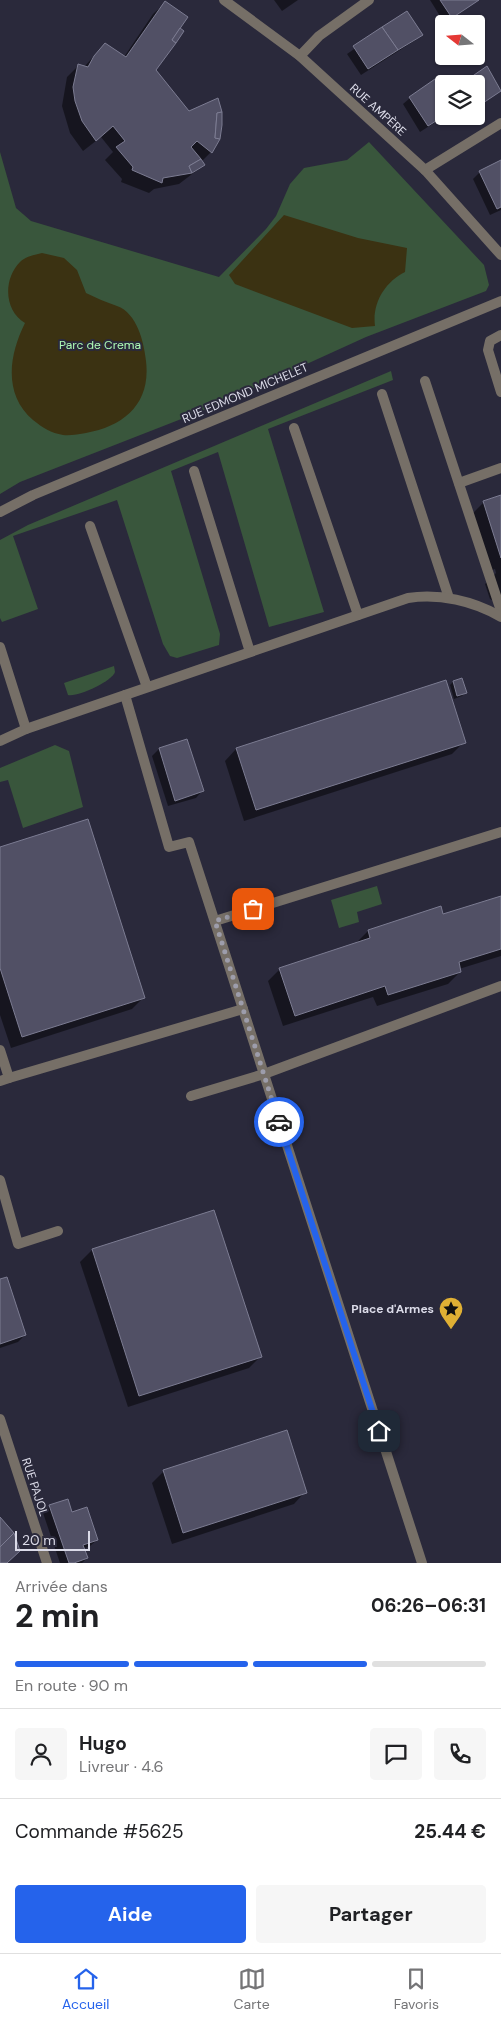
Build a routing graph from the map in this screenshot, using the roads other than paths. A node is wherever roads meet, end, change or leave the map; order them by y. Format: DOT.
graph roads {
  1 [pos="224,0"];
  2 [pos="369,0"];
  3 [pos="300,56"];
  4 [pos="501,123"];
  5 [pos="425,170"];
  6 [pos="501,255"];
  7 [pos="501,301"];
  8 [pos="501,335"];
  9 [pos="424,381"];
  10 [pos="501,392"];
  11 [pos="382,394"];
  12 [pos="294,428"];
  13 [pos="501,468"];
  14 [pos="194,471"];
  15 [pos="459,483"];
  16 [pos="0,512"];
  17 [pos="90,526"];
  18 [pos="449,598"];
  19 [pos="501,612"];
  20 [pos="358,615"];
  21 [pos="501,617"];
  22 [pos="0,647"];
  23 [pos="250,652"];
  24 [pos="147,688"];
  25 [pos="125,695"];
  26 [pos="26,729"];
  27 [pos="0,741"];
  28 [pos="501,832"];
  29 [pos="215,921"];
  30 [pos="501,986"];
  31 [pos="243,1009"];
  32 [pos="0,1050"];
  33 [pos="264,1074"];
  34 [pos="4,1080"];
  35 [pos="191,1096"];
  36 [pos="0,1180"];
  37 [pos="58,1231"];
  38 [pos="0,1419"];
  39 [pos="47,1563"];
  40 [pos="422,1563"];
  1 -- 3 [label="street, RUE AMPÈRE"];
  2 -- 3 [label="street"];
  3 -- 5 [label="street, RUE AMPÈRE"];
  4 -- 5 [label="street"];
  5 -- 6 [label="street, RUE AMPÈRE"];
  7 -- 16 [label="street, RUE EDMOND MICHELET"];
  8 -- 10 [label="street"];
  9 -- 15 [label="street"];
  11 -- 18 [label="street"];
  12 -- 20 [label="street"];
  13 -- 15 [label="street"];
  14 -- 23 [label="street"];
  15 -- 19 [label="street"];
  17 -- 24 [label="street"];
  18 -- 20 [label="street"];
  18 -- 21 [label="street"];
  20 -- 23 [label="street"];
  22 -- 26 [label="street"];
  23 -- 24 [label="street"];
  24 -- 25 [label="street"];
  25 -- 26 [label="street"];
  25 -- 29 [label="street"];
  26 -- 27 [label="street"];
  28 -- 29 [label="street"];
  29 -- 31 [label="street"];
  30 -- 33 [label="street"];
  31 -- 33 [label="street"];
  31 -- 34 [label="street"];
  32 -- 34 [label="street"];
  33 -- 35 [label="street"];
  33 -- 40 [label="street"];
  36 -- 37 [label="street"];
  38 -- 39 [label="street, RUE PAJOL"];
}
